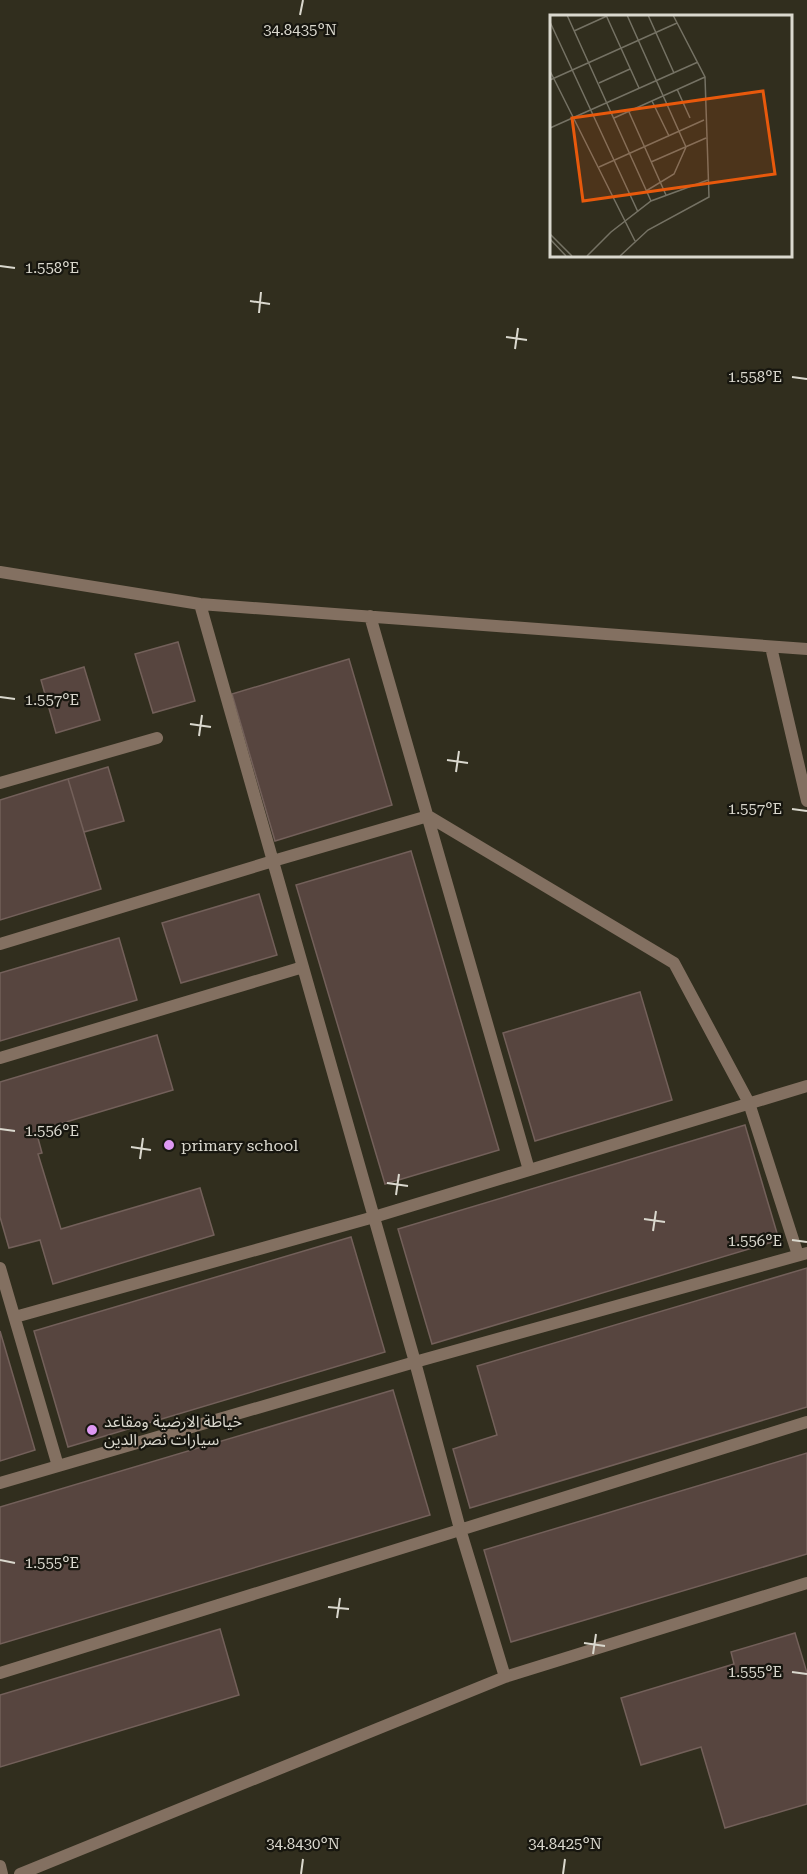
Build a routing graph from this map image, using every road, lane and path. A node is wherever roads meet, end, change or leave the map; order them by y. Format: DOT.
graph roads {
  1 [pos="0,572"];
  2 [pos="200,604"];
  3 [pos="370,616"];
  4 [pos="771,646"];
  5 [pos="807,649"];
  6 [pos="157,738"];
  7 [pos="0,783"];
  8 [pos="807,801"];
  9 [pos="428,816"];
  10 [pos="273,861"];
  11 [pos="0,944"];
  12 [pos="303,967"];
  13 [pos="0,1058"];
  14 [pos="807,1086"];
  15 [pos="749,1103"];
  16 [pos="529,1170"];
  17 [pos="374,1217"];
  18 [pos="803,1254"];
  19 [pos="0,1268"];
  20 [pos="15,1317"];
  21 [pos="415,1362"];
  22 [pos="807,1422"];
  23 [pos="58,1466"];
  24 [pos="0,1483"];
  25 [pos="460,1529"];
  26 [pos="807,1583"];
  27 [pos="0,1672"];
  28 [pos="506,1677"];
  29 [pos="0,1866"];
  30 [pos="2,1874"];
  31 [pos="20,1874"];
  1 -- 2 [label="street"];
  2 -- 3 [label="street"];
  2 -- 10 [label="street"];
  3 -- 4 [label="street"];
  3 -- 9 [label="street"];
  4 -- 5 [label="street"];
  4 -- 8 [label="street"];
  6 -- 7 [label="street"];
  9 -- 10 [label="street"];
  9 -- 15 [label="street"];
  9 -- 16 [label="street"];
  10 -- 11 [label="street"];
  10 -- 12 [label="street"];
  12 -- 13 [label="street"];
  12 -- 17 [label="street"];
  14 -- 15 [label="street"];
  15 -- 16 [label="street"];
  15 -- 18 [label="street"];
  16 -- 17 [label="street"];
  17 -- 20 [label="street"];
  17 -- 21 [label="street"];
  18 -- 21 [label="street"];
  19 -- 20 [label="street"];
  20 -- 23 [label="street"];
  21 -- 23 [label="street"];
  21 -- 25 [label="street"];
  22 -- 25 [label="street"];
  23 -- 24 [label="street"];
  25 -- 27 [label="street"];
  25 -- 28 [label="street"];
  26 -- 28 [label="street"];
  28 -- 31 [label="street"];
  29 -- 30 [label="street"];
}
